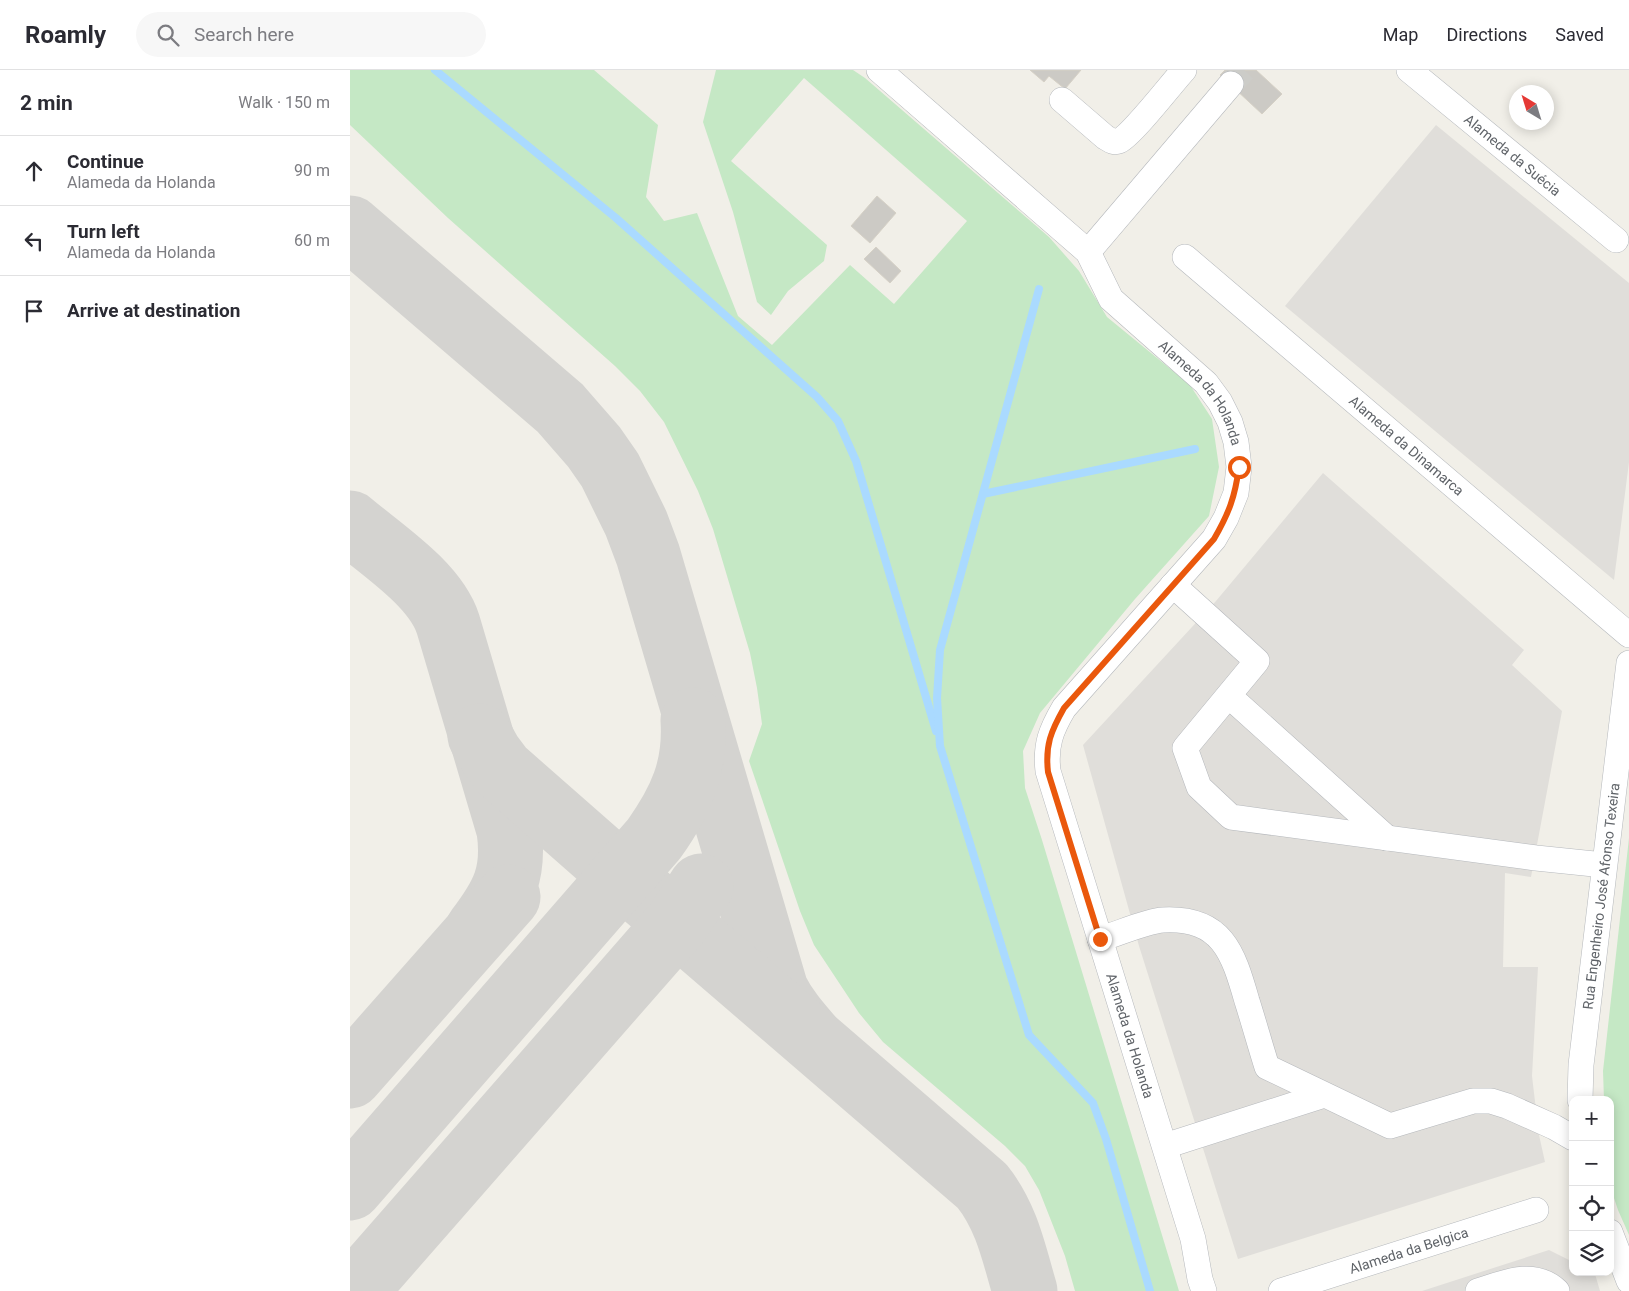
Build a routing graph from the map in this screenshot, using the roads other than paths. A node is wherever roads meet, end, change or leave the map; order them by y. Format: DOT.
graph roads {
  1 [pos="879,70"];
  2 [pos="1184,70"];
  3 [pos="1409,70"];
  4 [pos="1230,84"];
  5 [pos="1062,100"];
  6 [pos="1616,240"];
  7 [pos="1088,252"];
  8 [pos="1185,256"];
  9 [pos="1173,585"];
  10 [pos="1629,635"];
  11 [pos="1629,663"];
  12 [pos="1229,696"];
  13 [pos="1387,838"];
  14 [pos="1604,865"];
  15 [pos="1100,939"];
  16 [pos="1266,1068"];
  17 [pos="1324,1095"];
  18 [pos="1580,1096"];
  19 [pos="1280,1109"];
  20 [pos="1569,1136"];
  21 [pos="1164,1146"];
  22 [pos="1536,1210"];
  23 [pos="1614,1242"];
  24 [pos="1629,1281"];
  25 [pos="1323,1284"];
  26 [pos="1204,1291"];
  27 [pos="1281,1291"];
  28 [pos="1478,1291"];
  29 [pos="1557,1291"];
  1 -- 7 [label="street, Alameda da Holanda"];
  2 -- 5 [label="street"];
  3 -- 6 [label="street, Alameda da Suécia"];
  4 -- 7 [label="street"];
  7 -- 9 [label="street, Alameda da Holanda"];
  8 -- 10 [label="street, Alameda da Dinamarca"];
  9 -- 12 [label="street"];
  9 -- 15 [label="street, Alameda da Holanda"];
  11 -- 14 [label="street, Rua Engenheiro José Afonso Texeira"];
  12 -- 13 [label="street"];
  12 -- 13 [label="street"];
  13 -- 14 [label="street"];
  14 -- 18 [label="street, Rua Engenheiro José Afonso Texeira"];
  15 -- 16 [label="street"];
  15 -- 21 [label="street, Alameda da Holanda"];
  16 -- 17 [label="street"];
  16 -- 19 [label="street"];
  17 -- 19 [label="street"];
  17 -- 20 [label="street"];
  19 -- 21 [label="street"];
  21 -- 26 [label="street, Alameda da Holanda"];
  22 -- 25 [label="street, Alameda da Belgica"];
  23 -- 24 [label="street"];
  25 -- 27 [label="street, Alameda da Belgica"];
  28 -- 29 [label="street"];
}
